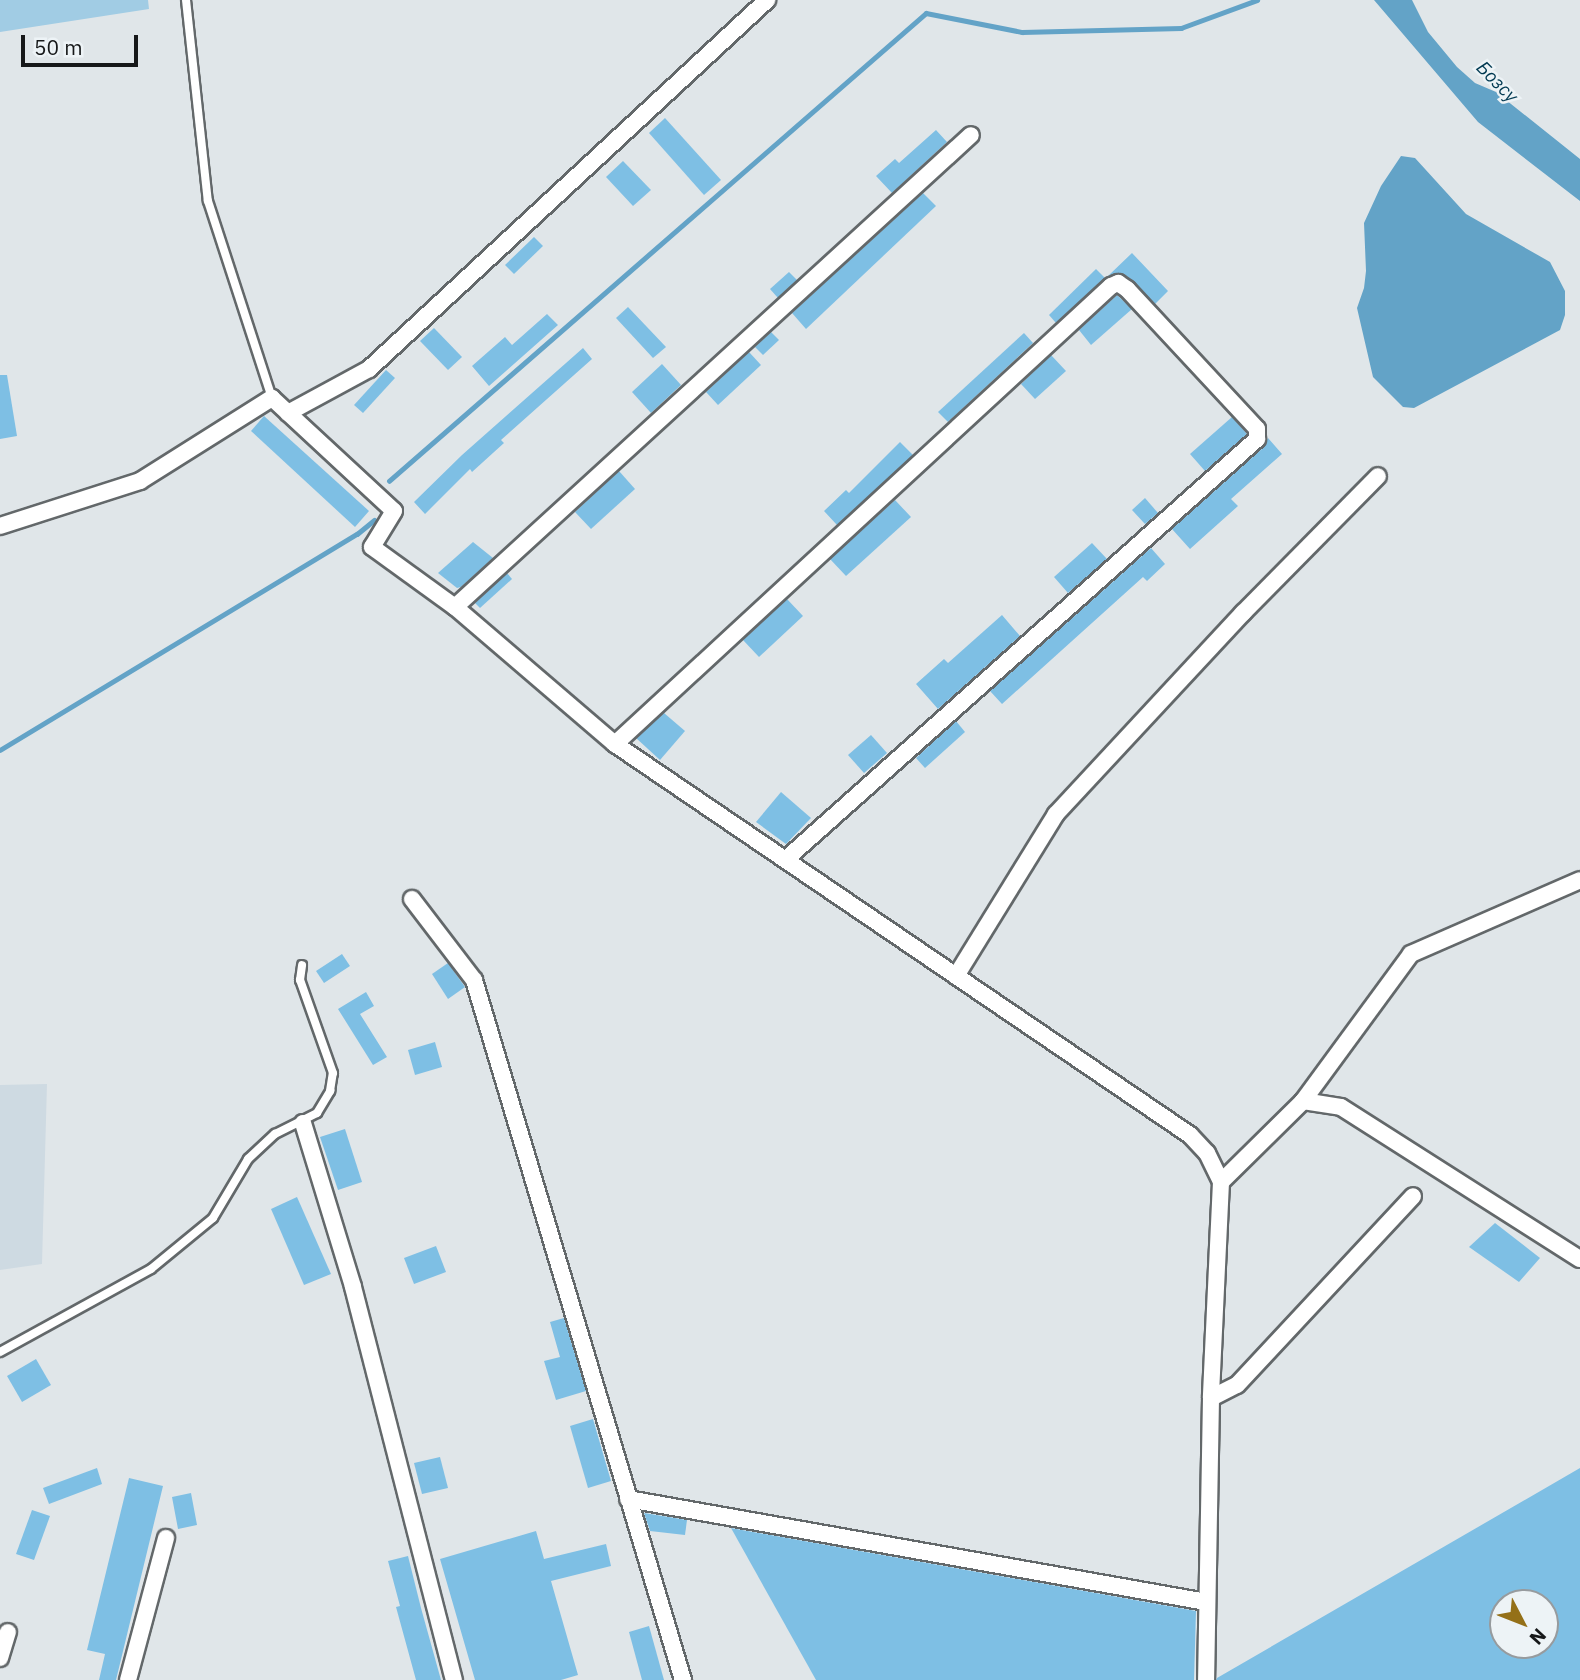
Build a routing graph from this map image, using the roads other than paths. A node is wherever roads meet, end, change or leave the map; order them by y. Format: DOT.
graph roads {
  1 [pos="186,0"];
  2 [pos="767,0"];
  3 [pos="971,135"];
  4 [pos="272,398"];
  5 [pos="288,413"];
  6 [pos="1378,476"];
  7 [pos="0,526"];
  8 [pos="455,607"];
  9 [pos="615,744"];
  10 [pos="785,860"];
  11 [pos="1580,880"];
  12 [pos="412,899"];
  13 [pos="302,965"];
  14 [pos="956,976"];
  15 [pos="1303,1101"];
  16 [pos="303,1123"];
  17 [pos="1221,1182"];
  18 [pos="1413,1196"];
  19 [pos="1580,1259"];
  20 [pos="0,1352"];
  21 [pos="1211,1398"];
  22 [pos="628,1499"];
  23 [pos="166,1538"];
  24 [pos="1206,1602"];
  25 [pos="8,1632"];
  26 [pos="0,1658"];
  27 [pos="128,1680"];
  28 [pos="454,1680"];
  29 [pos="683,1680"];
  30 [pos="1206,1680"];
  1 -- 4 [label="lane"];
  2 -- 5 [label="street"];
  3 -- 8 [label="street"];
  4 -- 5 [label="street"];
  4 -- 7 [label="street"];
  5 -- 8 [label="street"];
  6 -- 14 [label="street"];
  8 -- 9 [label="street"];
  9 -- 10 [label="street"];
  9 -- 10 [label="street"];
  10 -- 14 [label="street"];
  11 -- 15 [label="street"];
  12 -- 22 [label="street"];
  13 -- 16 [label="lane"];
  14 -- 17 [label="street"];
  15 -- 17 [label="street"];
  15 -- 19 [label="street"];
  16 -- 20 [label="lane"];
  16 -- 28 [label="street"];
  17 -- 21 [label="street"];
  18 -- 21 [label="street"];
  21 -- 24 [label="street"];
  22 -- 24 [label="street"];
  22 -- 29 [label="street"];
  23 -- 27 [label="street"];
  24 -- 30 [label="street"];
  25 -- 26 [label="street"];
}
